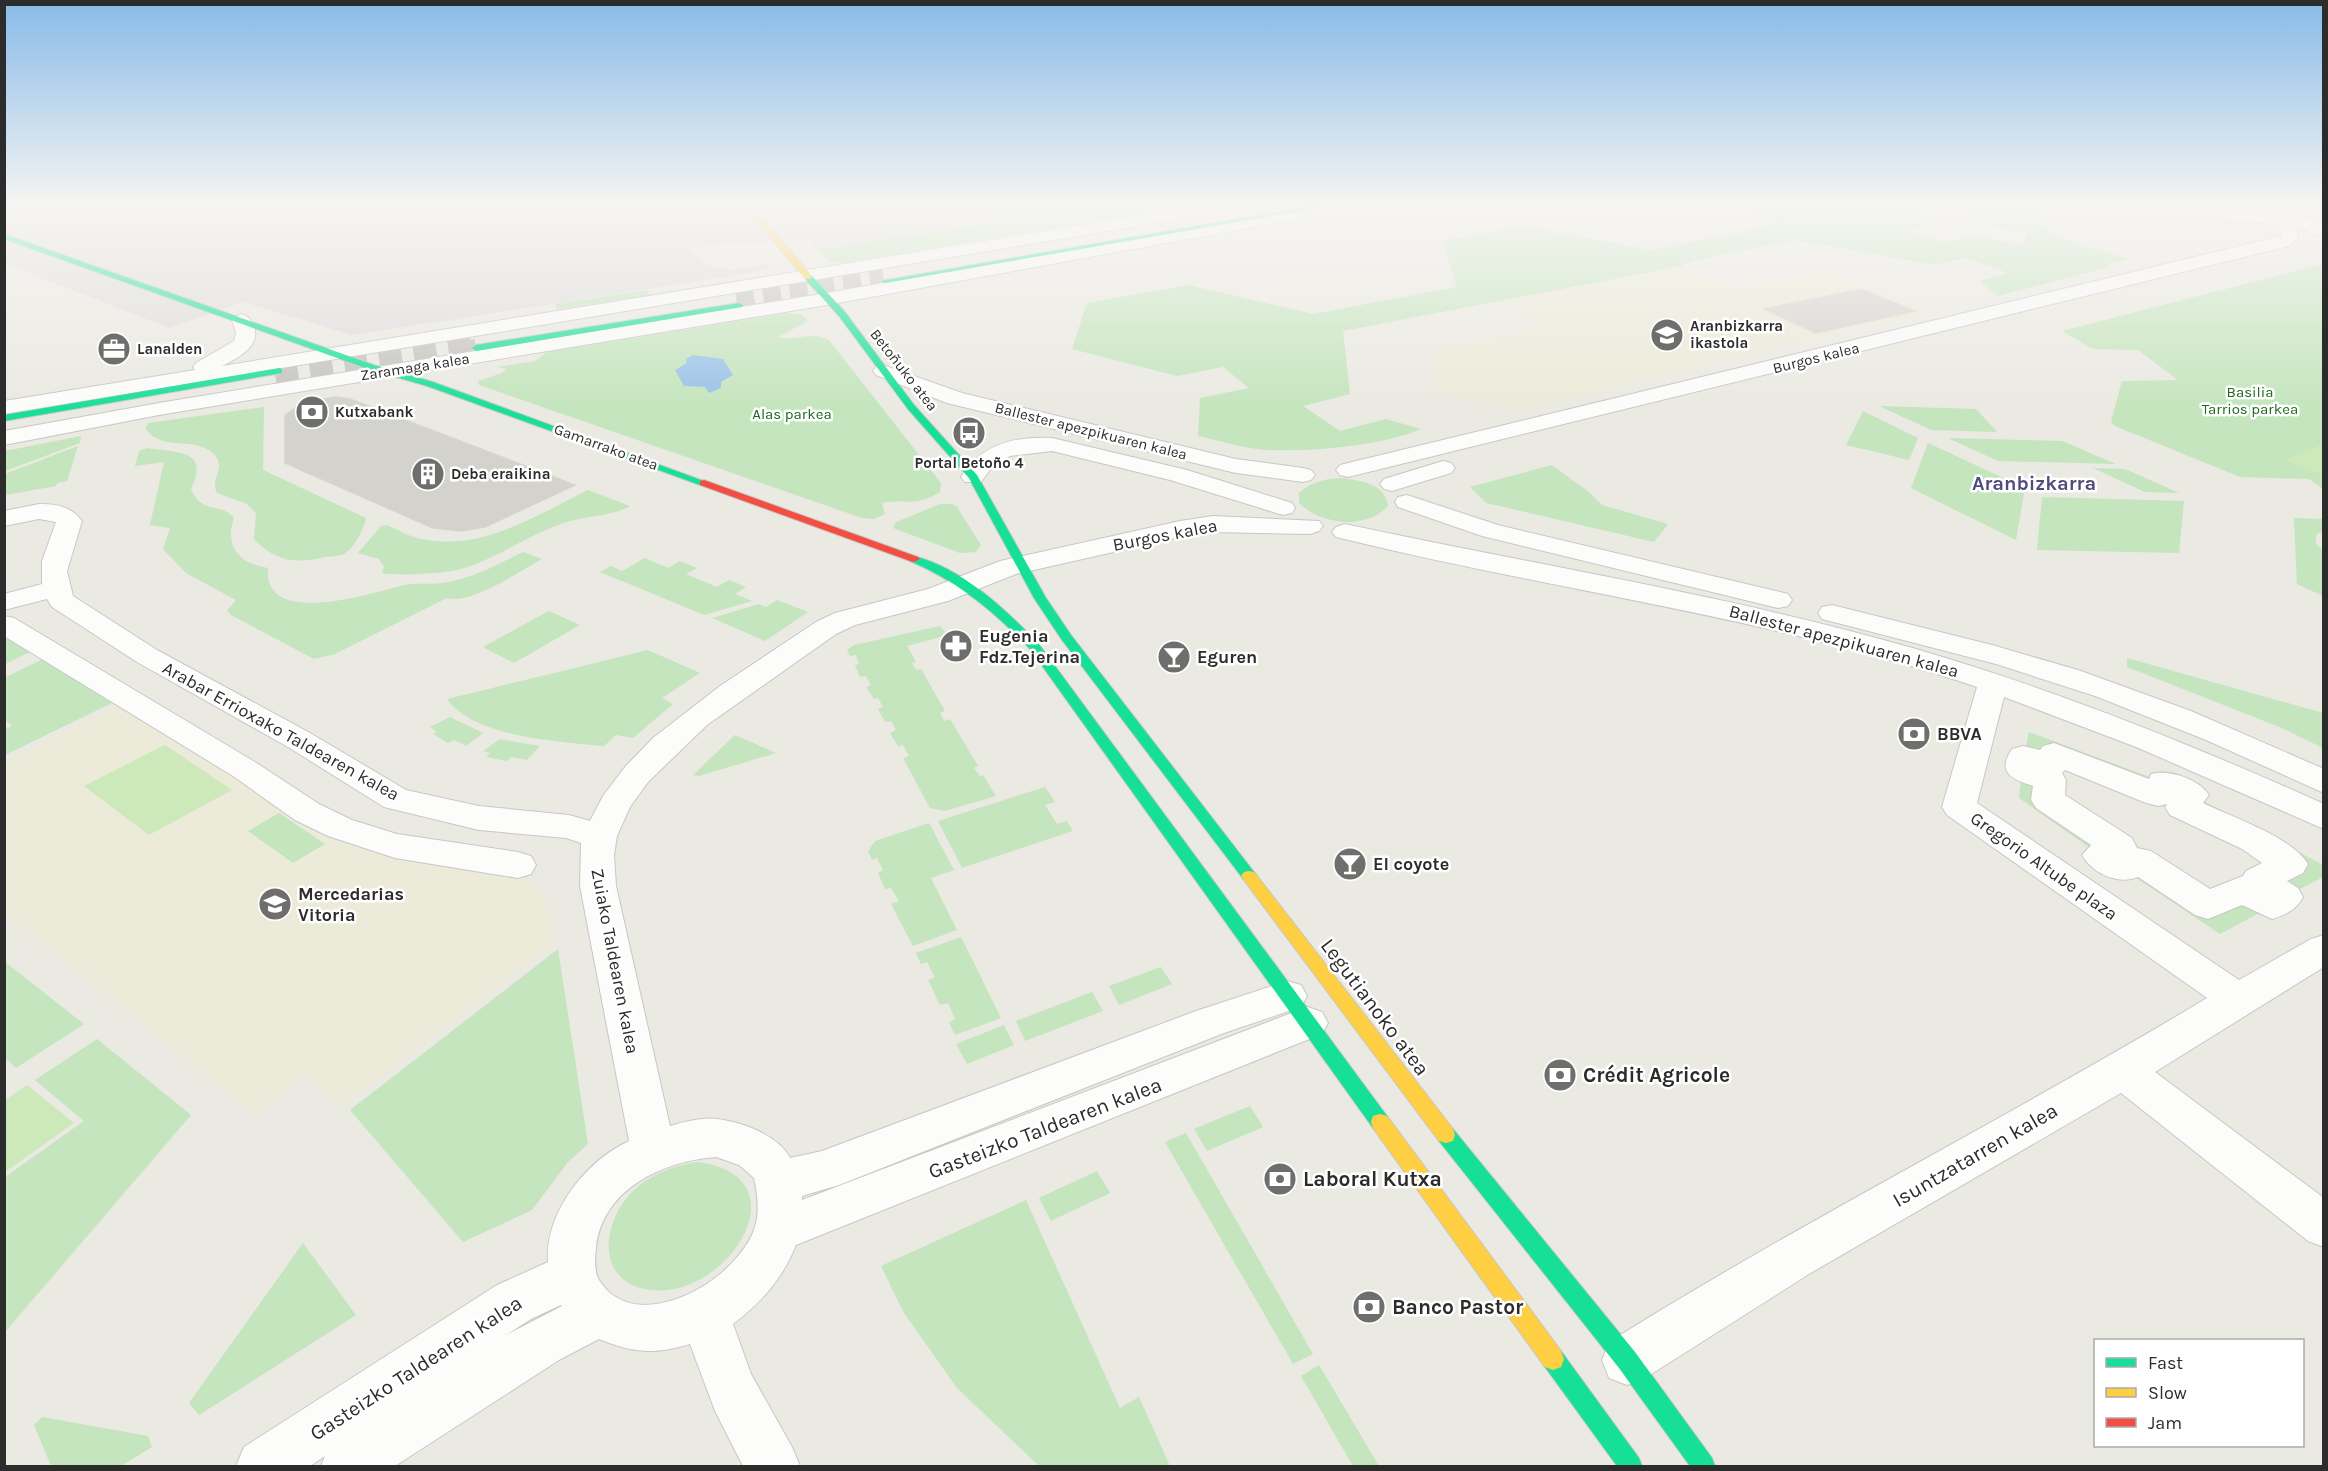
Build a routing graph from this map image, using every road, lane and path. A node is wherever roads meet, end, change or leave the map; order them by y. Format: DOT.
graph roads {
  1 [pos="108,273"];
  2 [pos="804,273"];
  3 [pos="834,273"];
  4 [pos="907,273"];
  5 [pos="911,273"];
  6 [pos="975,273"];
  7 [pos="2157,273"];
  8 [pos="2174,273"];
  9 [pos="808,277"];
  10 [pos="827,299"];
  11 [pos="737,302"];
  12 [pos="242,320"];
  13 [pos="475,344"];
  14 [pos="333,353"];
  15 [pos="387,371"];
  16 [pos="883,371"];
  17 [pos="171,378"];
  18 [pos="4,408"];
  19 [pos="4,418"];
  20 [pos="4,428"];
  21 [pos="4,438"];
  22 [pos="1555,440"];
  23 [pos="1467,462"];
  24 [pos="1348,470"];
  25 [pos="1303,475"];
  26 [pos="973,477"];
  27 [pos="1400,493"];
  28 [pos="1283,508"];
  29 [pos="4,519"];
  30 [pos="1310,526"];
  31 [pos="1344,532"];
  32 [pos="1023,566"];
  33 [pos="967,583"];
  34 [pos="55,589"];
  35 [pos="4,602"];
  36 [pos="4,624"];
  37 [pos="1993,682"];
  38 [pos="2324,782"];
  39 [pos="2324,818"];
  40 [pos="599,837"];
  41 [pos="518,865"];
  42 [pos="2272,906"];
  43 [pos="2324,949"];
  44 [pos="2236,998"];
  45 [pos="1298,1009"];
  46 [pos="2123,1071"];
  47 [pos="653,1150"];
  48 [pos="779,1181"];
  49 [pos="2324,1226"];
  50 [pos="780,1230"];
  51 [pos="584,1295"];
  52 [pos="706,1313"];
  53 [pos="1627,1360"];
  54 [pos="263,1467"];
  55 [pos="348,1467"];
  56 [pos="773,1467"];
  57 [pos="1631,1467"];
  58 [pos="1704,1467"];
  1 -- 12 [label="main road, Gamarrako atea"];
  2 -- 9 [label="main road, Betoñuko atea"];
  3 -- 9 [label="street, Zaramaga kalea"];
  4 -- 5 [label="main road"];
  6 -- 10 [label="street, Zaramaga kalea"];
  7 -- 24 [label="street, Burgos kalea"];
  8 -- 22 [label="street, Burgos kalea"];
  9 -- 10 [label="main road, Betoñuko atea"];
  9 -- 14 [label="street, Zaramaga kalea"];
  10 -- 15 [label="street, Zaramaga kalea"];
  10 -- 16 [label="main road, Betoñuko atea"];
  11 -- 13 [label="main road, Zaramaga kalea"];
  12 -- 14 [label="main road, Gamarrako atea"];
  12 -- 17 [label="street"];
  14 -- 15 [label="main road, Gamarrako atea"];
  14 -- 17 [label="street, Zaramaga kalea"];
  15 -- 21 [label="street, Zaramaga kalea"];
  15 -- 33 [label="main road, Gamarrako atea"];
  16 -- 25 [label="street, Ballester apezpikuaren kalea"];
  16 -- 26 [label="main road, Betoñuko atea"];
  17 -- 18 [label="street, Zaramaga kalea"];
  19 -- 20 [label="main road"];
  23 -- 27 [label="street"];
  24 -- 25 [label="street"];
  24 -- 27 [label="street, Ballester apezpikuaren kalea"];
  25 -- 28 [label="street"];
  26 -- 28 [label="street, Ballester apezpikuaren kalea"];
  26 -- 32 [label="main road, Betoñuko atea"];
  27 -- 31 [label="street"];
  27 -- 38 [label="street, Ballester apezpikuaren kalea"];
  28 -- 30 [label="street, Ballester apezpikuaren kalea"];
  29 -- 34 [label="street"];
  30 -- 31 [label="street"];
  30 -- 32 [label="street, Burgos kalea"];
  31 -- 37 [label="street, Ballester apezpikuaren kalea"];
  32 -- 33 [label="street, Burgos kalea"];
  32 -- 53 [label="main road, Legutianoko atea"];
  33 -- 40 [label="street, Zuiako Taldearen kalea"];
  33 -- 45 [label="main road"];
  34 -- 35 [label="street"];
  34 -- 40 [label="street, Arabar Errioxako Taldearen kalea"];
  36 -- 41 [label="street"];
  37 -- 39 [label="street, Ballester apezpikuaren kalea"];
  37 -- 44 [label="street, Gregorio Altube plaza"];
  40 -- 47 [label="street, Zuiako Taldearen kalea"];
  42 -- 42 [label="street"];
  43 -- 44 [label="street, Isuntzatarren kalea"];
  44 -- 46 [label="street, Isuntzatarren kalea"];
  45 -- 48 [label="street, Gasteizko Taldearen kalea"];
  45 -- 50 [label="street, Gasteizko Taldearen kalea"];
  45 -- 57 [label="main road"];
  46 -- 49 [label="street"];
  46 -- 53 [label="street, Isuntzatarren kalea"];
  47 -- 48 [label="street"];
  47 -- 51 [label="street"];
  48 -- 50 [label="street"];
  50 -- 52 [label="street"];
  51 -- 52 [label="street"];
  51 -- 54 [label="street, Gasteizko Taldearen kalea"];
  51 -- 55 [label="street"];
  52 -- 56 [label="street"];
  53 -- 58 [label="main road, Legutianoko atea"];
}
